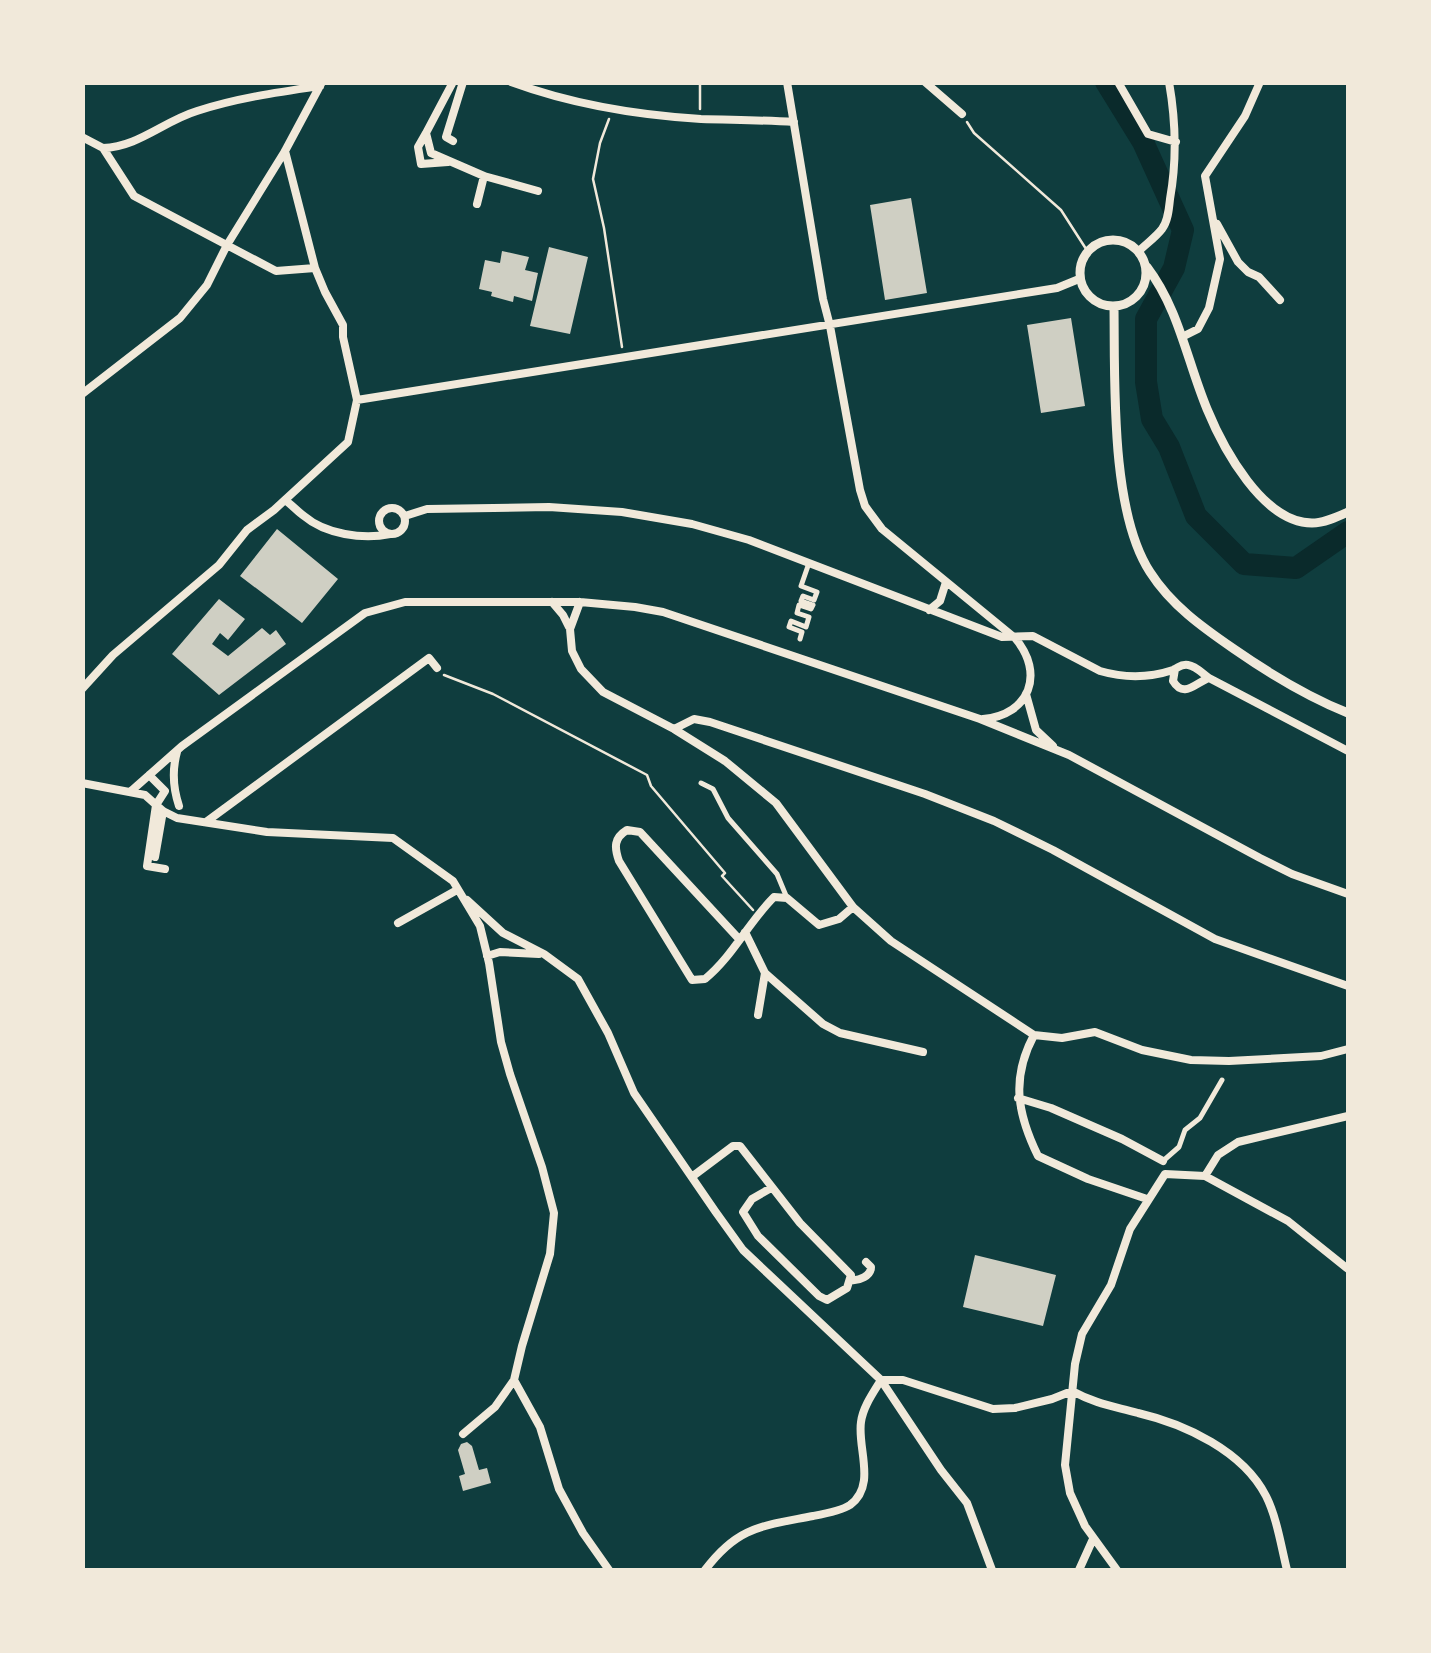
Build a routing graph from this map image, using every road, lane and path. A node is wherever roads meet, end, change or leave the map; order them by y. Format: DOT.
graph roads {
  1 [pos="453,82"];
  2 [pos="463,82"];
  3 [pos="510,82"];
  4 [pos="700,82"];
  5 [pos="787,82"];
  6 [pos="925,82"];
  7 [pos="1118,82"];
  8 [pos="1168,82"];
  9 [pos="1260,82"];
  10 [pos="321,84"];
  11 [pos="612,108"];
  12 [pos="700,110"];
  13 [pos="962,114"];
  14 [pos="794,122"];
  15 [pos="426,132"];
  16 [pos="82,137"];
  17 [pos="453,141"];
  18 [pos="1176,142"];
  19 [pos="104,148"];
  20 [pos="285,150"];
  21 [pos="449,162"];
  22 [pos="484,176"];
  23 [pos="538,191"];
  24 [pos="477,204"];
  25 [pos="1214,220"];
  26 [pos="227,245"];
  27 [pos="1139,251"];
  28 [pos="1088,252"];
  29 [pos="1147,267"];
  30 [pos="315,268"];
  31 [pos="1080,279"];
  32 [pos="1280,300"];
  33 [pos="1114,307"];
  34 [pos="830,326"];
  35 [pos="1182,336"];
  36 [pos="622,358"];
  37 [pos="82,394"];
  38 [pos="357,400"];
  39 [pos="285,500"];
  40 [pos="1348,512"];
  41 [pos="405,516"];
  42 [pos="378,525"];
  43 [pos="390,534"];
  44 [pos="359,535"];
  45 [pos="809,563"];
  46 [pos="946,582"];
  47 [pos="552,602"];
  48 [pos="580,602"];
  49 [pos="929,610"];
  50 [pos="570,628"];
  51 [pos="1015,638"];
  52 [pos="800,640"];
  53 [pos="437,668"];
  54 [pos="1175,669"];
  55 [pos="1210,678"];
  56 [pos="82,689"];
  57 [pos="1026,694"];
  58 [pos="1348,713"];
  59 [pos="980,719"];
  60 [pos="674,729"];
  61 [pos="1055,749"];
  62 [pos="177,751"];
  63 [pos="1348,752"];
  64 [pos="149,774"];
  65 [pos="82,783"];
  66 [pos="702,783"];
  67 [pos="165,791"];
  68 [pos="130,792"];
  69 [pos="180,806"];
  70 [pos="160,808"];
  71 [pos="196,821"];
  72 [pos="206,822"];
  73 [pos="155,856"];
  74 [pos="165,869"];
  75 [pos="457,890"];
  76 [pos="1348,894"];
  77 [pos="788,898"];
  78 [pos="853,907"];
  79 [pos="757,914"];
  80 [pos="398,924"];
  81 [pos="742,936"];
  82 [pos="544,954"];
  83 [pos="487,956"];
  84 [pos="765,973"];
  85 [pos="1348,986"];
  86 [pos="758,1016"];
  87 [pos="1034,1035"];
  88 [pos="1348,1049"];
  89 [pos="922,1052"];
  90 [pos="1222,1080"];
  91 [pos="1018,1098"];
  92 [pos="1348,1116"];
  93 [pos="1163,1161"];
  94 [pos="693,1176"];
  95 [pos="1205,1176"];
  96 [pos="770,1188"];
  97 [pos="1147,1199"];
  98 [pos="866,1262"];
  99 [pos="1348,1269"];
  100 [pos="851,1280"];
  101 [pos="514,1380"];
  102 [pos="881,1380"];
  103 [pos="1072,1391"];
  104 [pos="463,1434"];
  105 [pos="1093,1539"];
  106 [pos="609,1570"];
  107 [pos="705,1570"];
  108 [pos="992,1570"];
  109 [pos="1079,1570"];
  110 [pos="1117,1570"];
  111 [pos="1288,1570"];
  1 -- 15 [label="street"];
  2 -- 17 [label="street"];
  3 -- 11 [label="street"];
  4 -- 12 [label="path"];
  5 -- 14 [label="street"];
  6 -- 13 [label="street"];
  7 -- 18 [label="street"];
  8 -- 18 [label="street"];
  9 -- 25 [label="street"];
  10 -- 19 [label="street"];
  10 -- 20 [label="street"];
  11 -- 14 [label="street"];
  11 -- 36 [label="path"];
  13 -- 28 [label="path"];
  14 -- 34 [label="street"];
  15 -- 21 [label="street"];
  15 -- 21 [label="street"];
  16 -- 19 [label="street"];
  18 -- 27 [label="street"];
  19 -- 26 [label="street"];
  20 -- 26 [label="street"];
  20 -- 30 [label="street"];
  21 -- 22 [label="street"];
  22 -- 23 [label="street"];
  22 -- 24 [label="street"];
  25 -- 32 [label="street"];
  25 -- 35 [label="street"];
  26 -- 30 [label="street"];
  26 -- 37 [label="street"];
  27 -- 28 [label="street"];
  27 -- 29 [label="street"];
  28 -- 31 [label="street"];
  29 -- 33 [label="street"];
  29 -- 35 [label="street"];
  30 -- 38 [label="street"];
  31 -- 33 [label="street"];
  31 -- 34 [label="street"];
  33 -- 58 [label="street"];
  34 -- 36 [label="street"];
  34 -- 46 [label="street"];
  35 -- 40 [label="street"];
  36 -- 38 [label="street"];
  38 -- 39 [label="street"];
  39 -- 44 [label="street"];
  39 -- 56 [label="street"];
  41 -- 42 [label="street"];
  41 -- 43 [label="street"];
  41 -- 45 [label="street"];
  42 -- 43 [label="street"];
  42 -- 44 [label="street"];
  43 -- 44 [label="street"];
  45 -- 49 [label="street"];
  45 -- 52 [label="street"];
  46 -- 49 [label="street"];
  46 -- 51 [label="street"];
  47 -- 48 [label="street"];
  47 -- 50 [label="street"];
  47 -- 62 [label="street"];
  48 -- 50 [label="street"];
  48 -- 59 [label="street"];
  49 -- 51 [label="street"];
  50 -- 60 [label="street"];
  51 -- 54 [label="street"];
  51 -- 57 [label="street"];
  53 -- 72 [label="street"];
  53 -- 79 [label="path"];
  54 -- 55 [label="street"];
  54 -- 55 [label="street"];
  55 -- 63 [label="street"];
  57 -- 59 [label="street"];
  57 -- 61 [label="street"];
  59 -- 61 [label="street"];
  60 -- 78 [label="street"];
  60 -- 85 [label="street"];
  61 -- 76 [label="street"];
  62 -- 64 [label="street"];
  62 -- 69 [label="street"];
  64 -- 67 [label="street"];
  64 -- 68 [label="street"];
  65 -- 68 [label="street"];
  66 -- 77 [label="street"];
  67 -- 69 [label="street"];
  67 -- 70 [label="street"];
  68 -- 70 [label="street"];
  69 -- 71 [label="street"];
  70 -- 71 [label="street"];
  70 -- 73 [label="street"];
  70 -- 74 [label="street"];
  71 -- 72 [label="street"];
  72 -- 75 [label="street"];
  75 -- 80 [label="street"];
  75 -- 82 [label="street"];
  75 -- 83 [label="street"];
  77 -- 78 [label="street"];
  77 -- 79 [label="street"];
  78 -- 87 [label="street"];
  79 -- 81 [label="street"];
  81 -- 81 [label="street"];
  81 -- 84 [label="street"];
  82 -- 83 [label="street"];
  82 -- 94 [label="street"];
  83 -- 101 [label="street"];
  84 -- 86 [label="street"];
  84 -- 89 [label="street"];
  87 -- 88 [label="street"];
  87 -- 91 [label="street"];
  90 -- 93 [label="street"];
  91 -- 93 [label="street"];
  91 -- 97 [label="street"];
  92 -- 95 [label="street"];
  94 -- 96 [label="street"];
  94 -- 102 [label="street"];
  95 -- 97 [label="street"];
  95 -- 99 [label="street"];
  96 -- 100 [label="street"];
  96 -- 100 [label="street"];
  97 -- 103 [label="street"];
  98 -- 100 [label="street"];
  101 -- 104 [label="street"];
  101 -- 106 [label="street"];
  102 -- 103 [label="street"];
  102 -- 107 [label="street"];
  102 -- 108 [label="street"];
  103 -- 105 [label="street"];
  103 -- 111 [label="street"];
  105 -- 109 [label="street"];
  105 -- 110 [label="street"];
}
